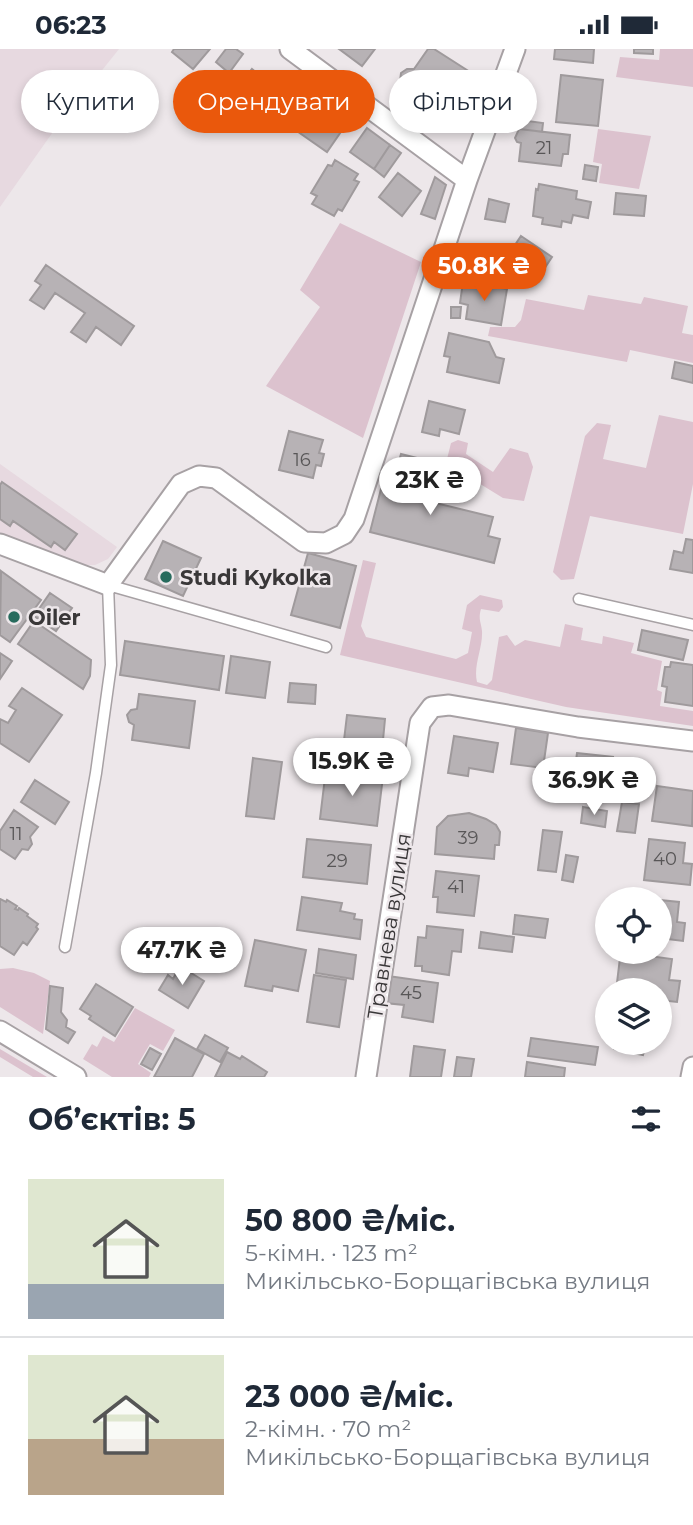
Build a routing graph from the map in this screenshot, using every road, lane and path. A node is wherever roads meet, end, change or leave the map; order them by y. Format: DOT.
graph roads {
  1 [pos="290,49"];
  2 [pos="515,49"];
  3 [pos="467,180"];
  4 [pos="0,544"];
  5 [pos="108,585"];
  6 [pos="579,599"];
  7 [pos="693,625"];
  8 [pos="326,647"];
  9 [pos="693,741"];
  10 [pos="65,947"];
  11 [pos="0,1031"];
  12 [pos="693,1067"];
  13 [pos="76,1077"];
  14 [pos="366,1077"];
  15 [pos="691,1077"];
  1 -- 3 [label="street"];
  2 -- 3 [label="street"];
  3 -- 5 [label="street"];
  4 -- 5 [label="street"];
  5 -- 8 [label="lane"];
  5 -- 10 [label="lane"];
  6 -- 7 [label="lane"];
  9 -- 14 [label="street, Травнева вулиця"];
  11 -- 13 [label="street"];
  12 -- 15 [label="street"];
}
